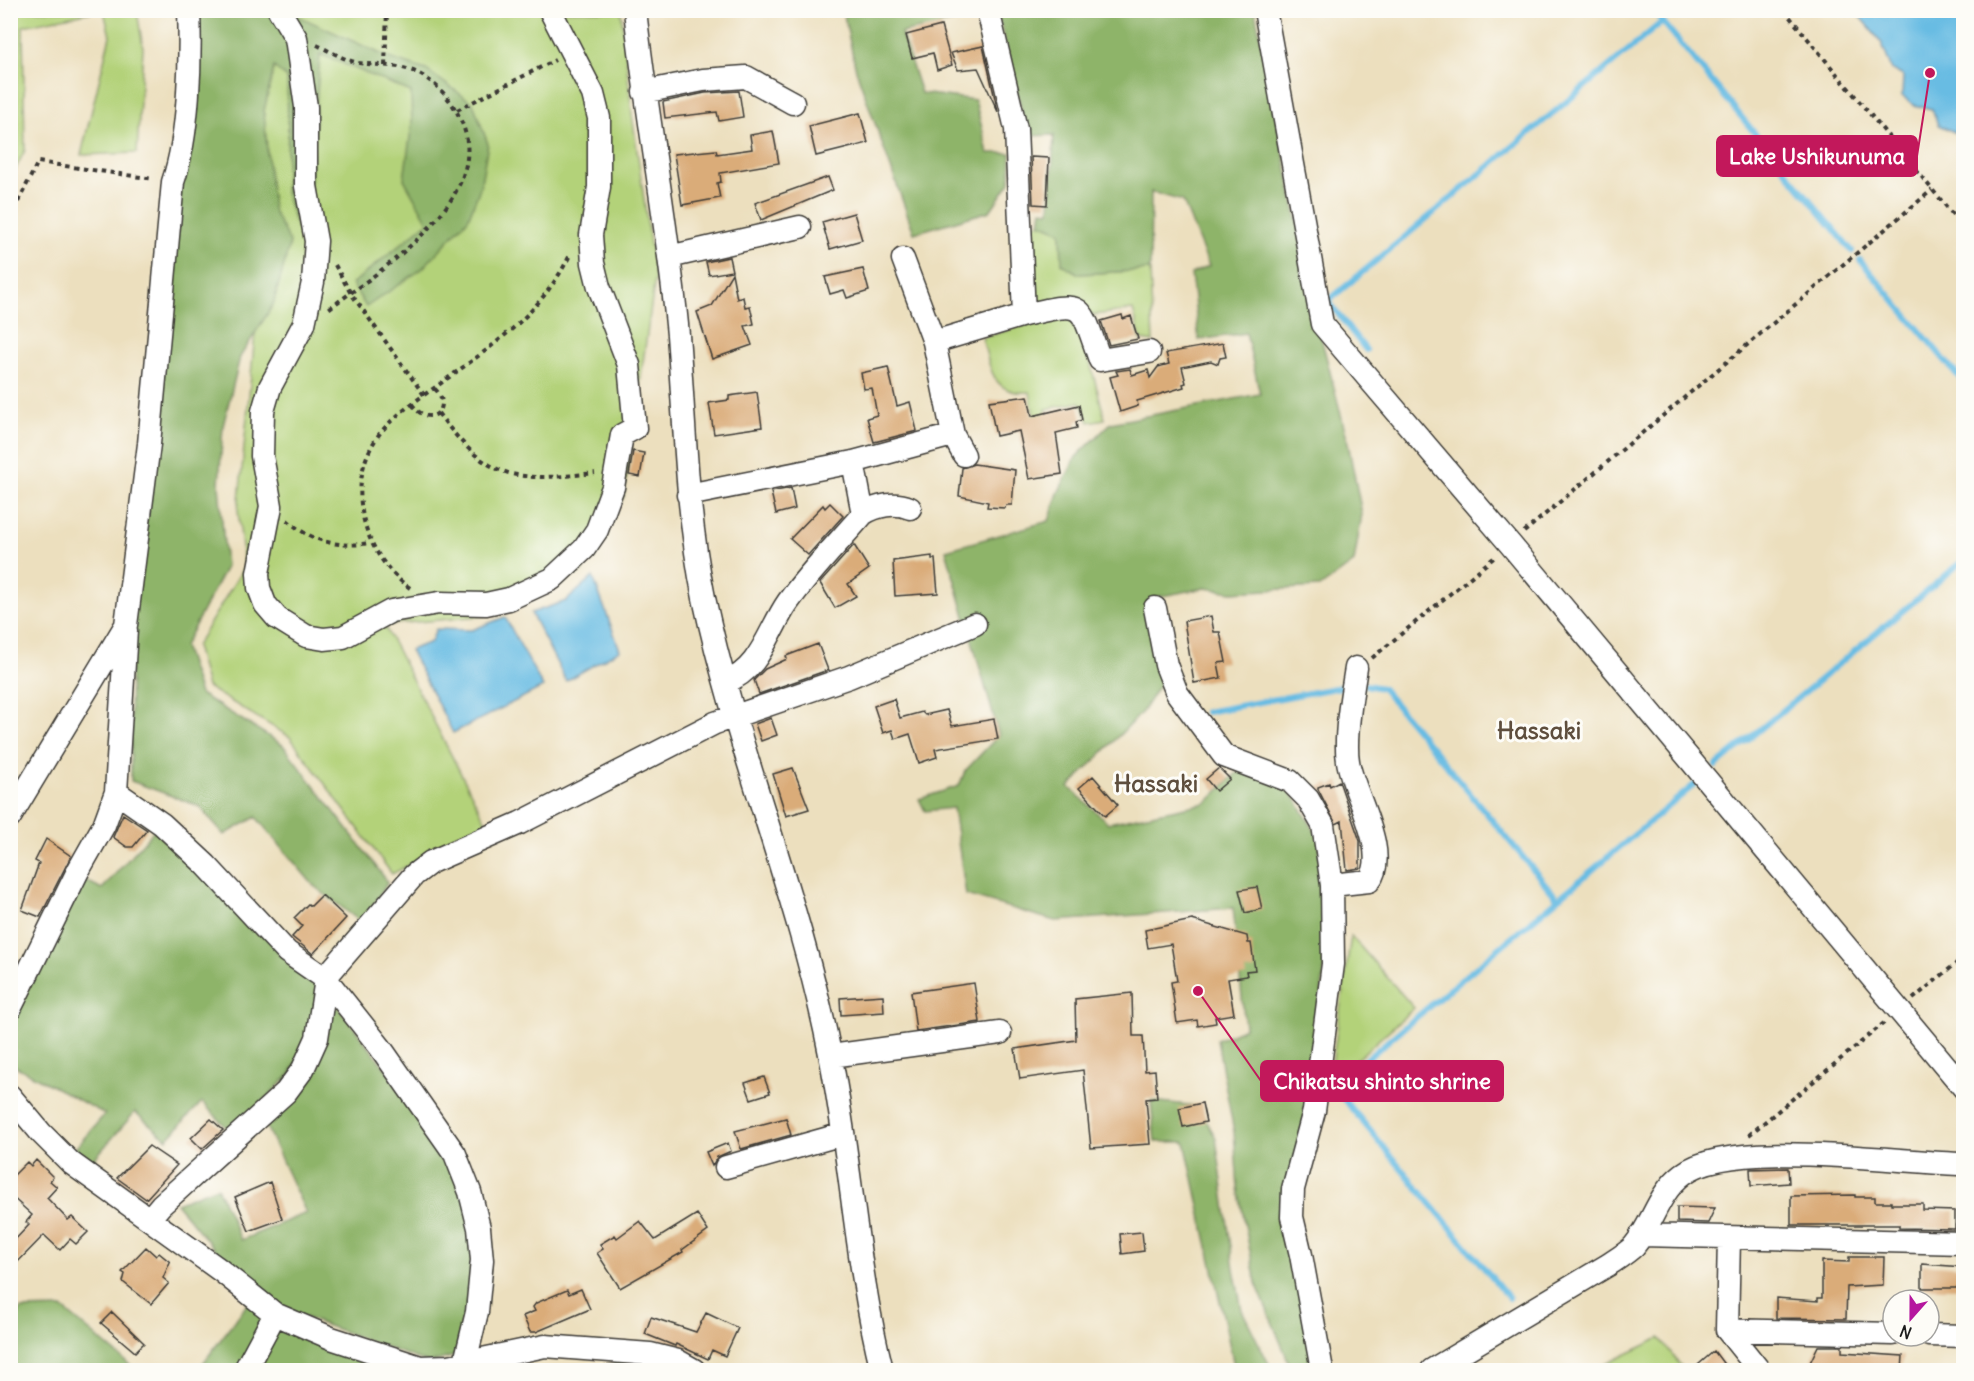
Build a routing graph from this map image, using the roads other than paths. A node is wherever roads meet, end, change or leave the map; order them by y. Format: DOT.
graph roads {
  1 [pos="189,10"];
  2 [pos="279,10"];
  3 [pos="550,10"];
  4 [pos="635,10"];
  5 [pos="987,10"];
  6 [pos="1265,10"];
  7 [pos="644,92"];
  8 [pos="793,103"];
  9 [pos="800,227"];
  10 [pos="669,257"];
  11 [pos="903,259"];
  12 [pos="1024,315"];
  13 [pos="934,342"];
  14 [pos="1149,352"];
  15 [pos="953,435"];
  16 [pos="964,455"];
  17 [pos="853,462"];
  18 [pos="688,495"];
  19 [pos="910,508"];
  20 [pos="863,514"];
  21 [pos="1155,608"];
  22 [pos="975,624"];
  23 [pos="126,625"];
  24 [pos="1356,668"];
  25 [pos="725,682"];
  26 [pos="736,717"];
  27 [pos="116,792"];
  28 [pos="10,817"];
  29 [pos="1332,885"];
  30 [pos="326,979"];
  31 [pos="10,1009"];
  32 [pos="1000,1033"];
  33 [pos="831,1056"];
  34 [pos="1964,1088"];
  35 [pos="10,1096"];
  36 [pos="843,1134"];
  37 [pos="1964,1164"];
  38 [pos="726,1167"];
  39 [pos="150,1218"];
  40 [pos="1641,1235"];
  41 [pos="1729,1238"];
  42 [pos="1964,1243"];
  43 [pos="275,1314"];
  44 [pos="1727,1330"];
  45 [pos="1881,1334"];
  46 [pos="1941,1335"];
  47 [pos="1964,1336"];
  48 [pos="472,1364"];
  49 [pos="249,1371"];
  50 [pos="694,1371"];
  51 [pos="882,1371"];
  52 [pos="1322,1371"];
  53 [pos="1432,1371"];
  54 [pos="1760,1371"];
  1 -- 23 [label="street"];
  2 -- 3 [label="street"];
  4 -- 7 [label="street"];
  5 -- 12 [label="street"];
  6 -- 34 [label="street"];
  7 -- 8 [label="street"];
  7 -- 10 [label="street"];
  9 -- 10 [label="street"];
  10 -- 18 [label="street"];
  11 -- 13 [label="street"];
  12 -- 13 [label="street"];
  12 -- 14 [label="street"];
  13 -- 15 [label="street"];
  15 -- 16 [label="street"];
  15 -- 17 [label="street"];
  17 -- 18 [label="street"];
  17 -- 20 [label="street"];
  18 -- 25 [label="street"];
  19 -- 20 [label="street"];
  20 -- 25 [label="street"];
  21 -- 29 [label="street"];
  22 -- 26 [label="street"];
  23 -- 27 [label="street"];
  23 -- 28 [label="street"];
  24 -- 29 [label="street"];
  25 -- 26 [label="street"];
  26 -- 30 [label="street"];
  26 -- 33 [label="street"];
  27 -- 30 [label="street"];
  27 -- 31 [label="street"];
  29 -- 52 [label="street"];
  30 -- 39 [label="street"];
  30 -- 48 [label="street"];
  32 -- 33 [label="street"];
  33 -- 36 [label="street"];
  35 -- 39 [label="street"];
  36 -- 38 [label="street"];
  36 -- 51 [label="street"];
  37 -- 40 [label="street"];
  39 -- 43 [label="street"];
  40 -- 41 [label="street"];
  40 -- 53 [label="street"];
  41 -- 42 [label="street"];
  41 -- 44 [label="street"];
  43 -- 48 [label="street"];
  43 -- 49 [label="street"];
  44 -- 45 [label="street"];
  44 -- 54 [label="street"];
  46 -- 47 [label="street"];
  48 -- 50 [label="street"];
}
